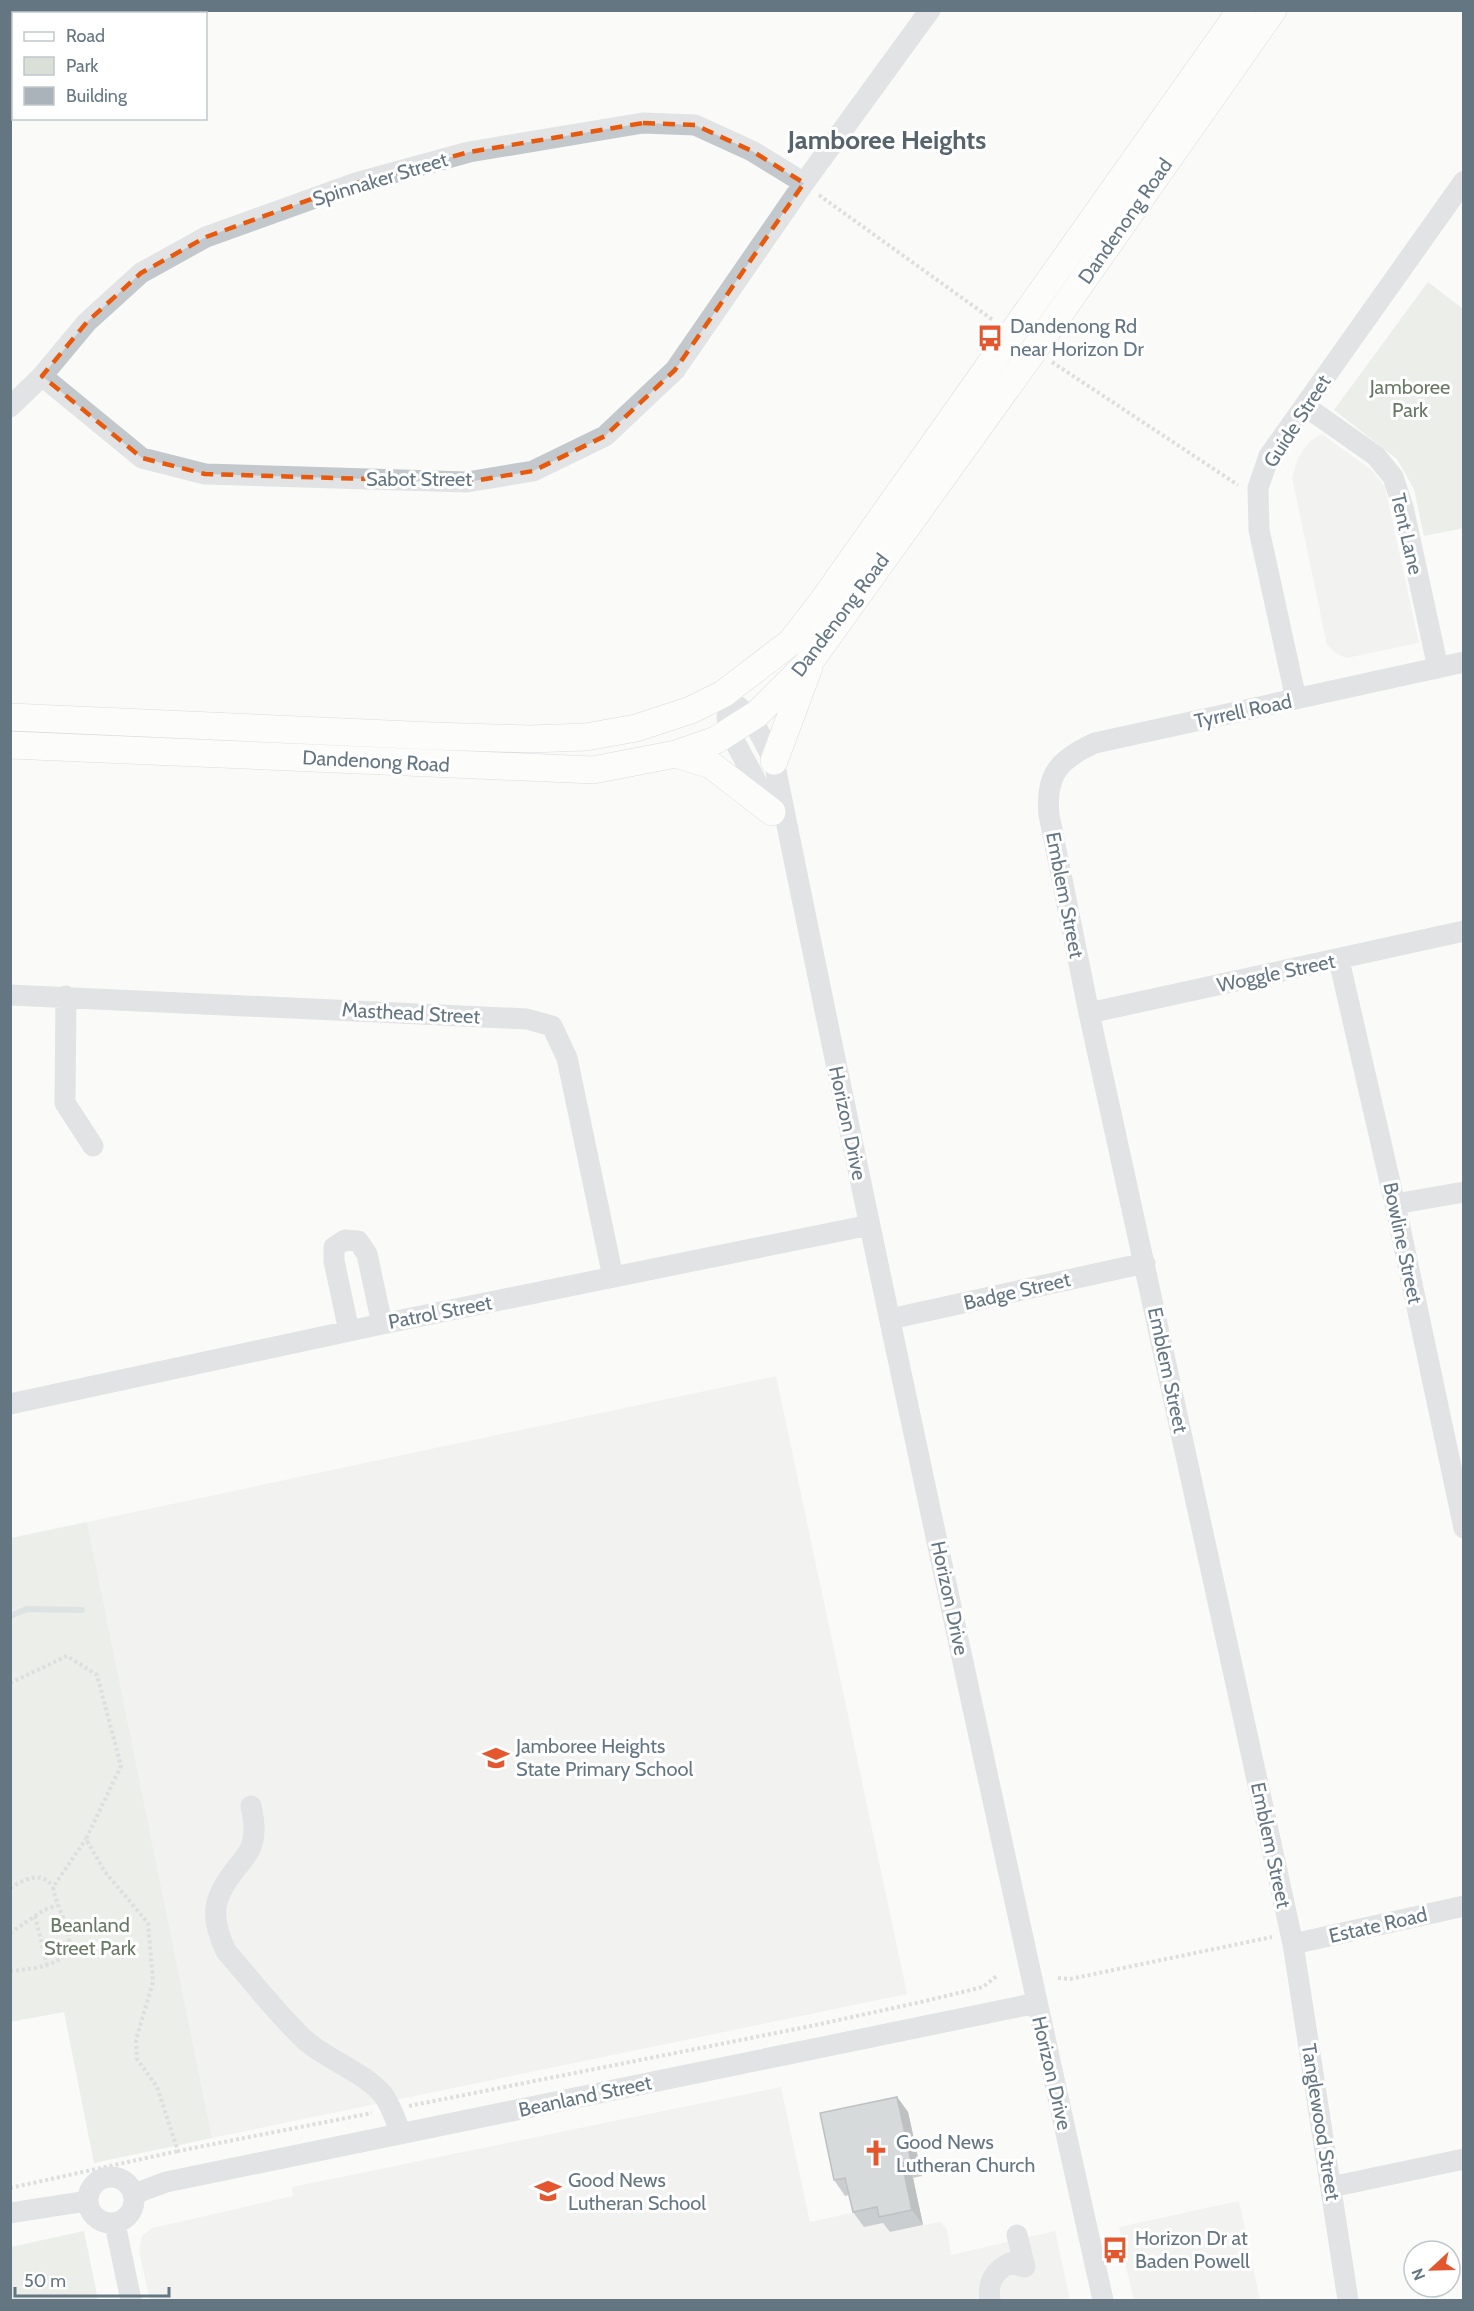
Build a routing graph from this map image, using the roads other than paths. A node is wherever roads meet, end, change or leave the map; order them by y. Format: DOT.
graph roads {
  1 [pos="930,10"];
  2 [pos="1241,10"];
  3 [pos="1273,10"];
  4 [pos="1464,181"];
  5 [pos="804,183"];
  6 [pos="1023,342"];
  7 [pos="42,376"];
  8 [pos="1305,406"];
  9 [pos="10,407"];
  10 [pos="811,660"];
  11 [pos="1464,662"];
  12 [pos="1438,668"];
  13 [pos="723,694"];
  14 [pos="1296,699"];
  15 [pos="10,717"];
  16 [pos="740,724"];
  17 [pos="10,745"];
  18 [pos="676,754"];
  19 [pos="774,761"];
  20 [pos="1047,795"];
  21 [pos="772,812"];
  22 [pos="801,895"];
  23 [pos="1464,931"];
  24 [pos="1340,960"];
  25 [pos="10,994"];
  26 [pos="66,996"];
  27 [pos="1089,1013"];
  28 [pos="93,1146"];
  29 [pos="1464,1192"];
  30 [pos="1395,1204"];
  31 [pos="870,1225"];
  32 [pos="1145,1263"];
  33 [pos="613,1277"];
  34 [pos="890,1320"];
  35 [pos="382,1324"];
  36 [pos="349,1331"];
  37 [pos="10,1404"];
  38 [pos="1464,1528"];
  39 [pos="250,1806"];
  40 [pos="1464,1906"];
  41 [pos="1292,1939"];
  42 [pos="1037,2002"];
  43 [pos="400,2134"];
  44 [pos="1464,2159"];
  45 [pos="1331,2187"];
  46 [pos="134,2194"];
  47 [pos="87,2201"];
  48 [pos="10,2213"];
  49 [pos="115,2224"];
  50 [pos="1017,2235"];
  51 [pos="131,2301"];
  52 [pos="990,2301"];
  53 [pos="1103,2301"];
  54 [pos="1348,2301"];
  1 -- 5 [label="street, Sabot Street"];
  2 -- 6 [label="main road, Dandenong Road"];
  3 -- 6 [label="main road, Dandenong Road"];
  4 -- 8 [label="street, Guide Street"];
  5 -- 7 [label="street, Spinnaker Street"];
  5 -- 7 [label="street, Sabot Street"];
  6 -- 10 [label="main road, Dandenong Road"];
  6 -- 13 [label="main road, Dandenong Road"];
  7 -- 9 [label="street, Spinnaker Street"];
  8 -- 12 [label="street, Tent Lane"];
  8 -- 14 [label="street, Guide Street"];
  10 -- 16 [label="main road, Dandenong Road"];
  10 -- 19 [label="main road"];
  11 -- 12 [label="street, Tyrrell Road"];
  12 -- 14 [label="street, Tyrrell Road"];
  13 -- 15 [label="main road, Dandenong Road"];
  13 -- 16 [label="street, Horizon Drive"];
  14 -- 20 [label="street, Tyrrell Road"];
  16 -- 18 [label="main road, Dandenong Road"];
  16 -- 19 [label="street, Horizon Drive"];
  16 -- 21 [label="street, Horizon Drive"];
  17 -- 18 [label="main road, Dandenong Road"];
  18 -- 21 [label="main road"];
  19 -- 22 [label="street, Horizon Drive"];
  20 -- 27 [label="street, Emblem Street"];
  21 -- 22 [label="street, Horizon Drive"];
  22 -- 31 [label="street, Horizon Drive"];
  23 -- 24 [label="street, Woggle Street"];
  24 -- 27 [label="street, Woggle Street"];
  24 -- 30 [label="street, Bowline Street"];
  25 -- 26 [label="street, Masthead Street"];
  26 -- 28 [label="street"];
  26 -- 33 [label="street, Masthead Street"];
  27 -- 32 [label="street, Emblem Street"];
  29 -- 30 [label="street"];
  30 -- 38 [label="street, Bowline Street"];
  31 -- 33 [label="street, Patrol Street"];
  31 -- 34 [label="street, Horizon Drive"];
  32 -- 34 [label="street, Badge Street"];
  32 -- 41 [label="street, Emblem Street"];
  33 -- 35 [label="street, Patrol Street"];
  34 -- 42 [label="street, Horizon Drive"];
  35 -- 36 [label="street, Patrol Street"];
  35 -- 36 [label="street"];
  36 -- 37 [label="street, Patrol Street"];
  39 -- 43 [label="street"];
  40 -- 41 [label="street, Estate Road"];
  41 -- 45 [label="street, Tanglewood Street"];
  42 -- 43 [label="street, Beanland Street"];
  42 -- 53 [label="street, Horizon Drive"];
  43 -- 46 [label="street, Beanland Street"];
  44 -- 45 [label="street"];
  45 -- 54 [label="street, Tanglewood Street"];
  46 -- 47 [label="street"];
  46 -- 49 [label="street"];
  47 -- 48 [label="street"];
  47 -- 49 [label="street"];
  49 -- 51 [label="street"];
  50 -- 52 [label="street"];
}
